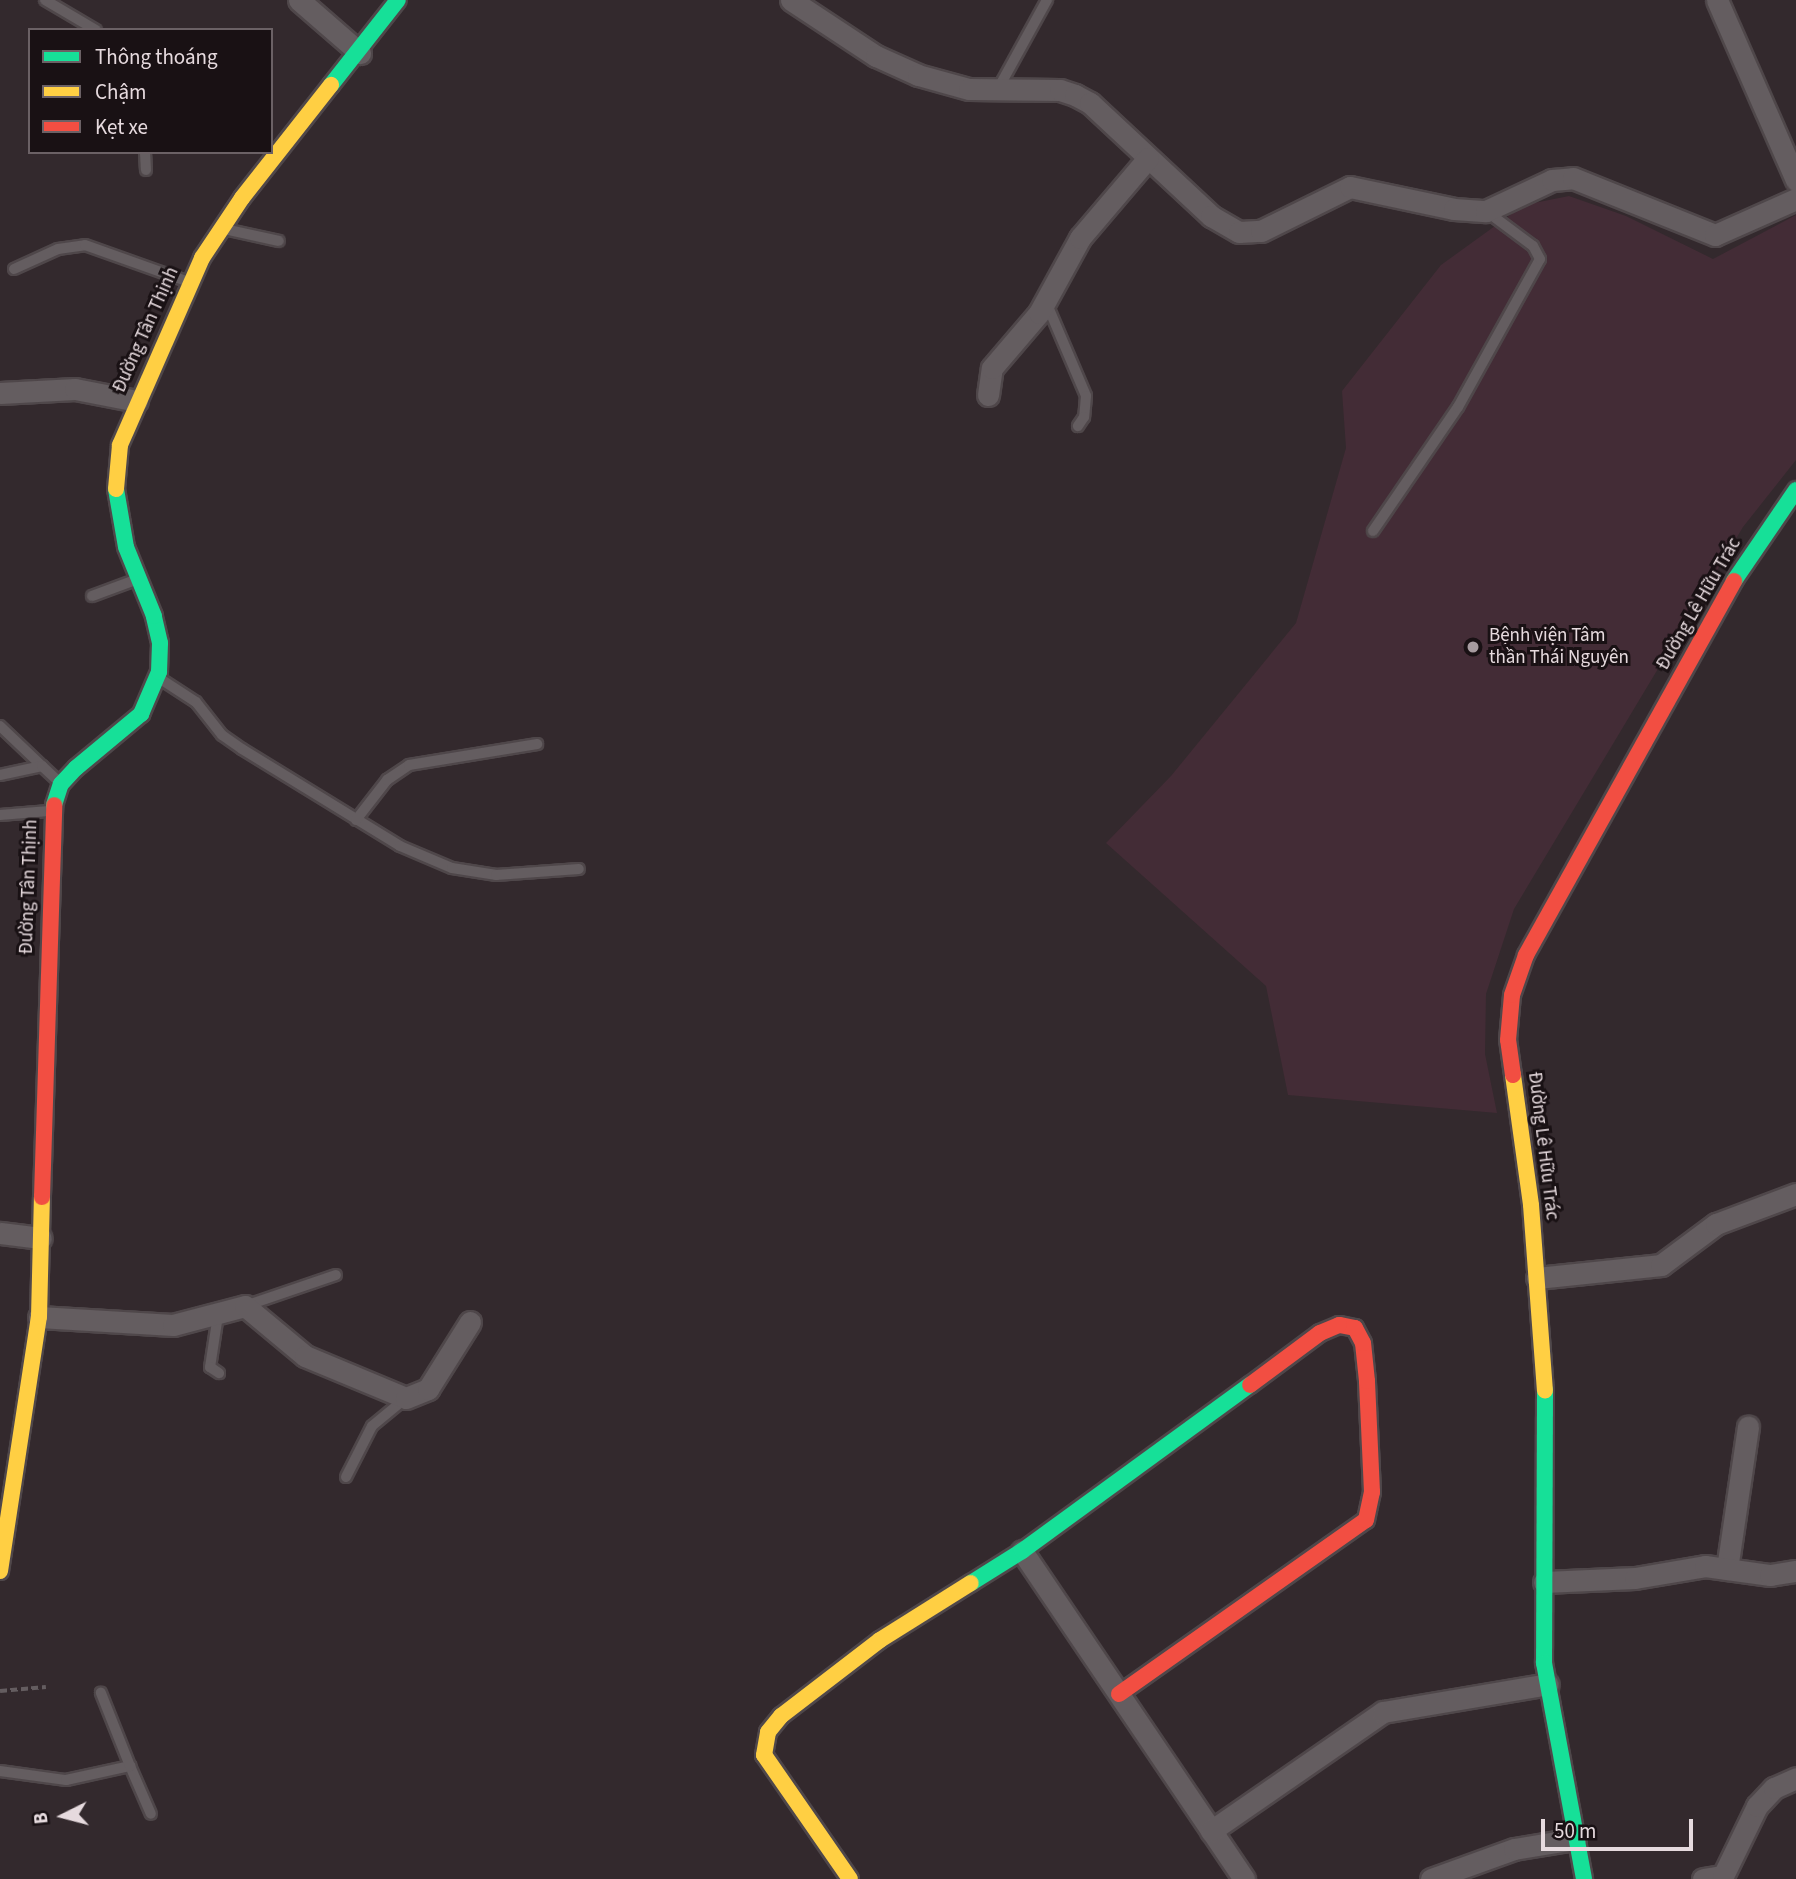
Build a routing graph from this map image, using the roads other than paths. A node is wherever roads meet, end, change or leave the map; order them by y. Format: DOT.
graph roads {
  1 [pos="46,0"];
  2 [pos="299,0"];
  3 [pos="398,0"];
  4 [pos="791,0"];
  5 [pos="1046,0"];
  6 [pos="1717,0"];
  7 [pos="93,28"];
  8 [pos="360,53"];
  9 [pos="996,92"];
  10 [pos="145,154"];
  11 [pos="1148,158"];
  12 [pos="146,170"];
  13 [pos="1796,180"];
  14 [pos="1796,199"];
  15 [pos="1486,211"];
  16 [pos="222,228"];
  17 [pos="279,241"];
  18 [pos="14,269"];
  19 [pos="190,282"];
  20 [pos="1046,302"];
  21 [pos="0,393"];
  22 [pos="988,395"];
  23 [pos="137,401"];
  24 [pos="1078,426"];
  25 [pos="1796,490"];
  26 [pos="1373,531"];
  27 [pos="139,579"];
  28 [pos="92,596"];
  29 [pos="157,677"];
  30 [pos="0,726"];
  31 [pos="537,744"];
  32 [pos="42,766"];
  33 [pos="0,775"];
  34 [pos="61,784"];
  35 [pos="52,811"];
  36 [pos="0,815"];
  37 [pos="356,820"];
  38 [pos="579,869"];
  39 [pos="1796,1194"];
  40 [pos="0,1233"];
  41 [pos="41,1238"];
  42 [pos="336,1275"];
  43 [pos="1536,1278"];
  44 [pos="245,1306"];
  45 [pos="218,1315"];
  46 [pos="38,1317"];
  47 [pos="470,1322"];
  48 [pos="219,1373"];
  49 [pos="406,1398"];
  50 [pos="1748,1427"];
  51 [pos="346,1476"];
  52 [pos="2,1535"];
  53 [pos="1022,1551"];
  54 [pos="1727,1569"];
  55 [pos="0,1571"];
  56 [pos="1796,1571"];
  57 [pos="1544,1582"];
  58 [pos="1548,1685"];
  59 [pos="101,1693"];
  60 [pos="1119,1695"];
  61 [pos="130,1766"];
  62 [pos="0,1771"];
  63 [pos="1796,1778"];
  64 [pos="151,1815"];
  65 [pos="1212,1831"];
  66 [pos="1575,1839"];
  67 [pos="850,1879"];
  68 [pos="1244,1879"];
  69 [pos="1431,1879"];
  70 [pos="1584,1879"];
  71 [pos="1703,1879"];
  1 -- 7 [label="lane"];
  2 -- 8 [label="street"];
  3 -- 8 [label="street, Đường Tân Thịnh"];
  4 -- 9 [label="street"];
  5 -- 9 [label="lane"];
  6 -- 13 [label="street"];
  8 -- 16 [label="street, Đường Tân Thịnh"];
  9 -- 11 [label="street"];
  10 -- 12 [label="lane"];
  11 -- 15 [label="street"];
  11 -- 20 [label="street"];
  14 -- 15 [label="street"];
  15 -- 26 [label="lane"];
  16 -- 17 [label="lane"];
  16 -- 19 [label="street, Đường Tân Thịnh"];
  18 -- 19 [label="lane"];
  19 -- 23 [label="street, Đường Tân Thịnh"];
  20 -- 22 [label="street"];
  20 -- 24 [label="lane"];
  21 -- 23 [label="street"];
  23 -- 27 [label="street, Đường Tân Thịnh"];
  25 -- 43 [label="street, Đường Lê Hữu Trác"];
  27 -- 28 [label="lane"];
  27 -- 29 [label="street, Đường Tân Thịnh"];
  29 -- 34 [label="street, Đường Tân Thịnh"];
  29 -- 37 [label="lane"];
  30 -- 32 [label="lane"];
  31 -- 37 [label="lane"];
  32 -- 33 [label="lane"];
  32 -- 34 [label="lane"];
  34 -- 35 [label="street, Đường Tân Thịnh"];
  35 -- 36 [label="lane"];
  35 -- 41 [label="street, Đường Tân Thịnh"];
  37 -- 38 [label="lane"];
  39 -- 43 [label="street"];
  40 -- 41 [label="street"];
  41 -- 46 [label="street, Đường Tân Thịnh"];
  42 -- 44 [label="lane"];
  43 -- 57 [label="street, Đường Lê Hữu Trác"];
  44 -- 45 [label="street"];
  44 -- 49 [label="street"];
  45 -- 46 [label="street"];
  45 -- 48 [label="lane"];
  46 -- 52 [label="street, Đường Tân Thịnh"];
  47 -- 49 [label="street"];
  49 -- 51 [label="lane"];
  50 -- 54 [label="street"];
  52 -- 55 [label="street, Đường Tân Thịnh"];
  53 -- 60 [label="street"];
  53 -- 60 [label="street"];
  53 -- 67 [label="street"];
  54 -- 56 [label="street"];
  54 -- 57 [label="street"];
  57 -- 58 [label="street, Đường Lê Hữu Trác"];
  58 -- 65 [label="street"];
  58 -- 66 [label="street, Đường Lê Hữu Trác"];
  59 -- 61 [label="lane"];
  60 -- 65 [label="street"];
  61 -- 62 [label="lane"];
  61 -- 64 [label="lane"];
  63 -- 71 [label="street"];
  65 -- 68 [label="street"];
  66 -- 69 [label="street"];
  66 -- 70 [label="street, Đường Lê Hữu Trác"];
}
